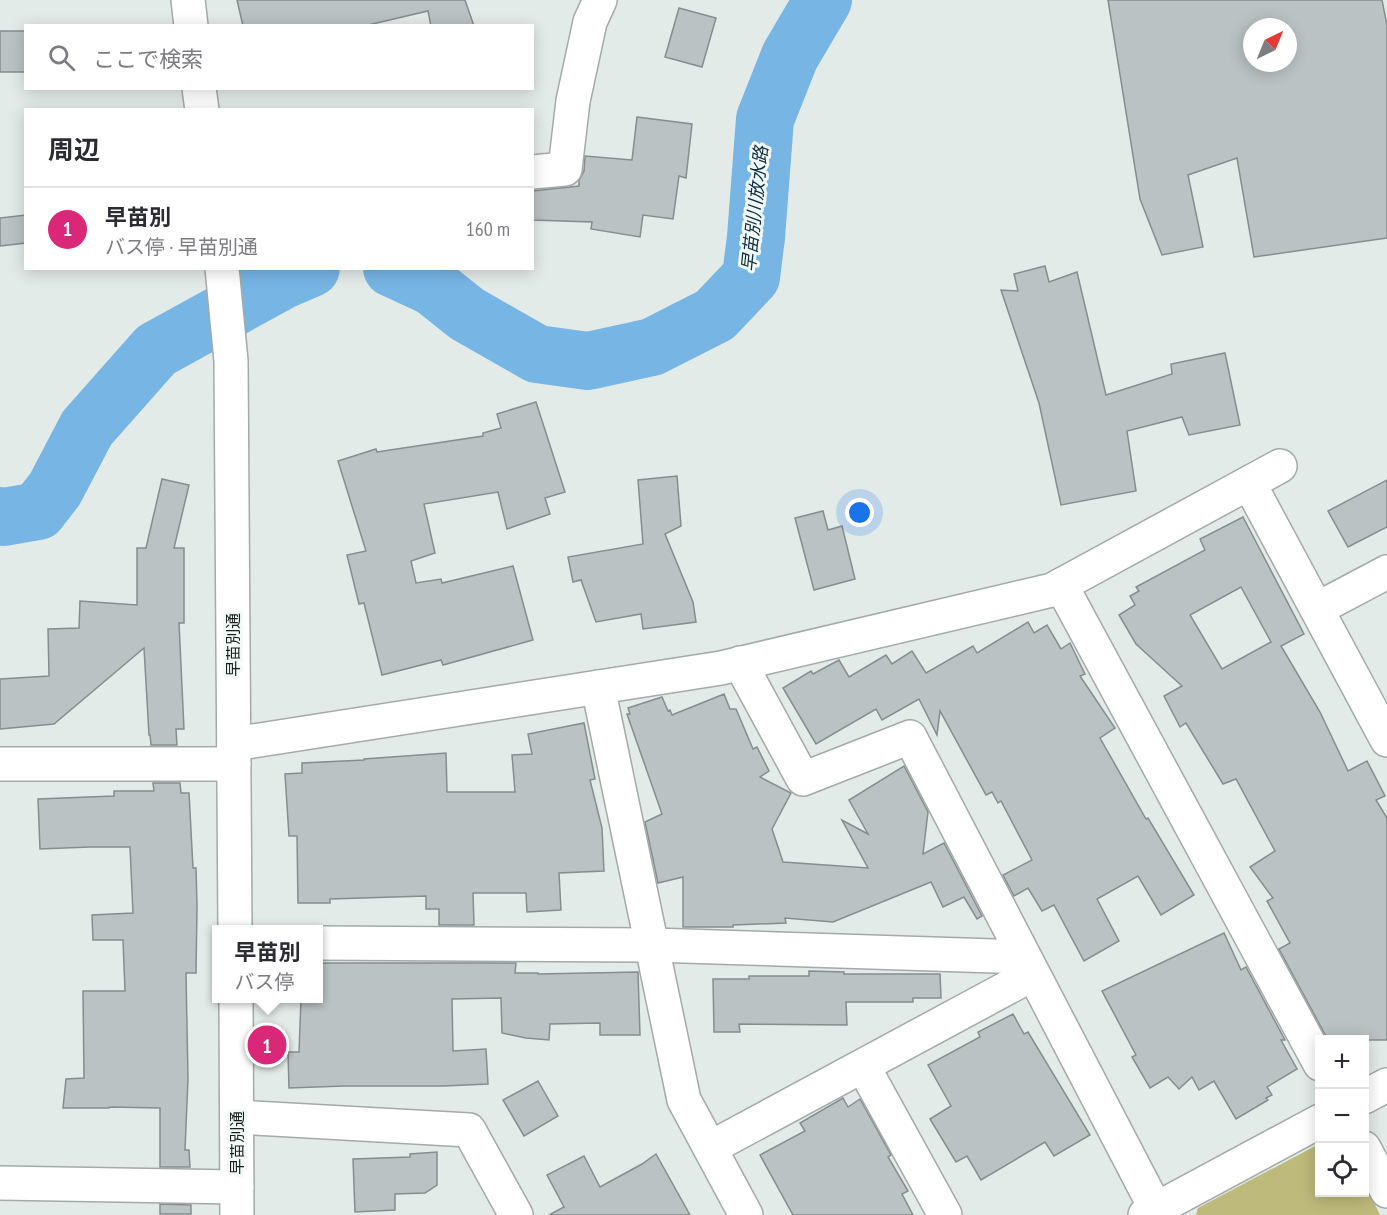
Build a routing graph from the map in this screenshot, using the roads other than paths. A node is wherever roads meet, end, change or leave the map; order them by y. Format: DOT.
graph roads {
  1 [pos="188,0"];
  2 [pos="600,0"];
  3 [pos="191,24"];
  4 [pos="199,90"];
  5 [pos="202,108"];
  6 [pos="534,172"];
  7 [pos="222,270"];
  8 [pos="1280,466"];
  9 [pos="1249,483"];
  10 [pos="1387,572"];
  11 [pos="1061,585"];
  12 [pos="1317,609"];
  13 [pos="740,663"];
  14 [pos="598,687"];
  15 [pos="1387,740"];
  16 [pos="234,754"];
  17 [pos="0,764"];
  18 [pos="235,925"];
  19 [pos="323,943"];
  20 [pos="652,945"];
  21 [pos="1029,965"];
  22 [pos="236,1003"];
  23 [pos="1315,1055"];
  24 [pos="862,1066"];
  25 [pos="1387,1085"];
  26 [pos="1369,1095"];
  27 [pos="237,1117"];
  28 [pos="1315,1124"];
  29 [pos="710,1148"];
  30 [pos="1369,1157"];
  31 [pos="0,1183"];
  32 [pos="1387,1191"];
  33 [pos="237,1201"];
  34 [pos="1153,1213"];
  35 [pos="516,1215"];
  36 [pos="746,1215"];
  37 [pos="945,1215"];
  1 -- 3 [label="street"];
  2 -- 6 [label="street"];
  4 -- 5 [label="street"];
  7 -- 16 [label="street, 早苗別通"];
  8 -- 9 [label="street"];
  9 -- 11 [label="street"];
  9 -- 12 [label="street"];
  10 -- 12 [label="street"];
  11 -- 13 [label="street"];
  11 -- 23 [label="street"];
  12 -- 15 [label="street"];
  13 -- 14 [label="street"];
  13 -- 21 [label="street"];
  14 -- 16 [label="street"];
  14 -- 20 [label="street"];
  16 -- 17 [label="street"];
  16 -- 18 [label="street, 早苗別通"];
  19 -- 20 [label="street"];
  20 -- 21 [label="street"];
  20 -- 29 [label="street"];
  21 -- 24 [label="street"];
  21 -- 34 [label="street"];
  22 -- 27 [label="street, 早苗別通"];
  24 -- 29 [label="street"];
  24 -- 37 [label="street"];
  25 -- 26 [label="street"];
  27 -- 33 [label="street, 早苗別通"];
  27 -- 35 [label="street"];
  28 -- 34 [label="street"];
  29 -- 36 [label="street"];
  30 -- 32 [label="street"];
  31 -- 33 [label="street"];
}
